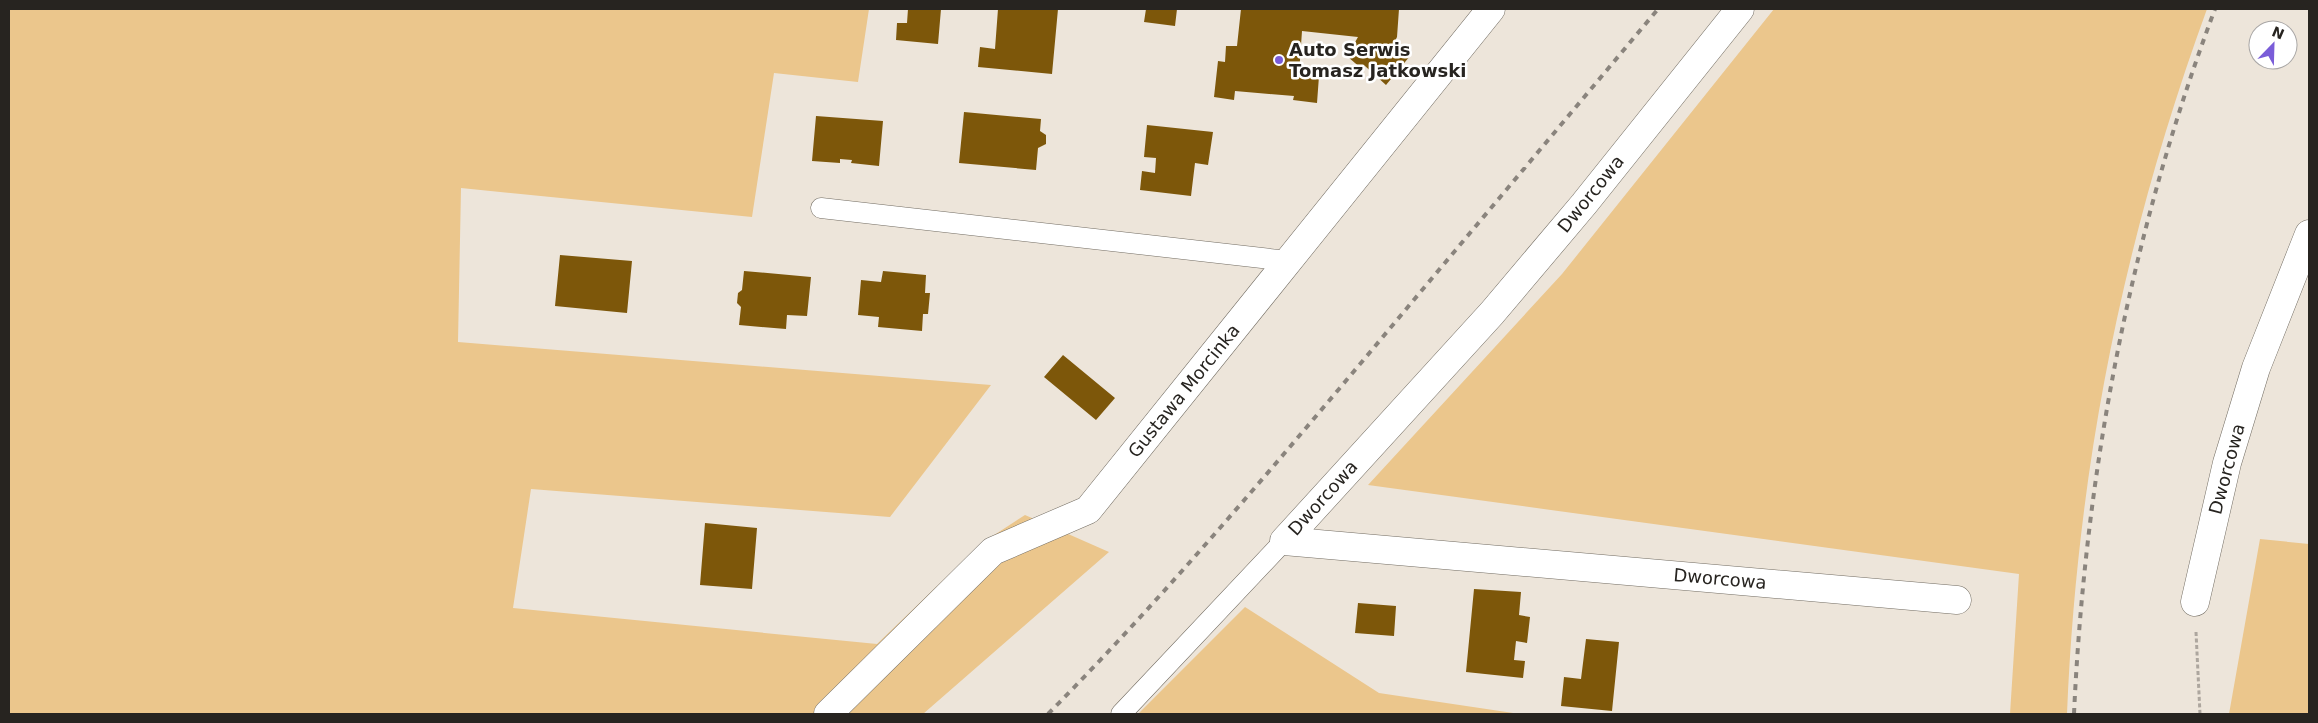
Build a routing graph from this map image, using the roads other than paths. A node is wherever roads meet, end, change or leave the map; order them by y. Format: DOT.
graph roads {
  1 [pos="1491,9"];
  2 [pos="1740,9"];
  3 [pos="821,208"];
  4 [pos="2309,234"];
  5 [pos="1288,261"];
  6 [pos="1284,541"];
  7 [pos="1957,600"];
  8 [pos="2195,602"];
  9 [pos="828,714"];
  10 [pos="1121,714"];
  1 -- 5 [label="street, Gustawa Morcinka"];
  2 -- 6 [label="street, Dworcowa"];
  3 -- 5 [label="lane"];
  4 -- 8 [label="street, Dworcowa"];
  5 -- 9 [label="street, Gustawa Morcinka"];
  6 -- 7 [label="street, Dworcowa"];
  6 -- 10 [label="lane"];
}
